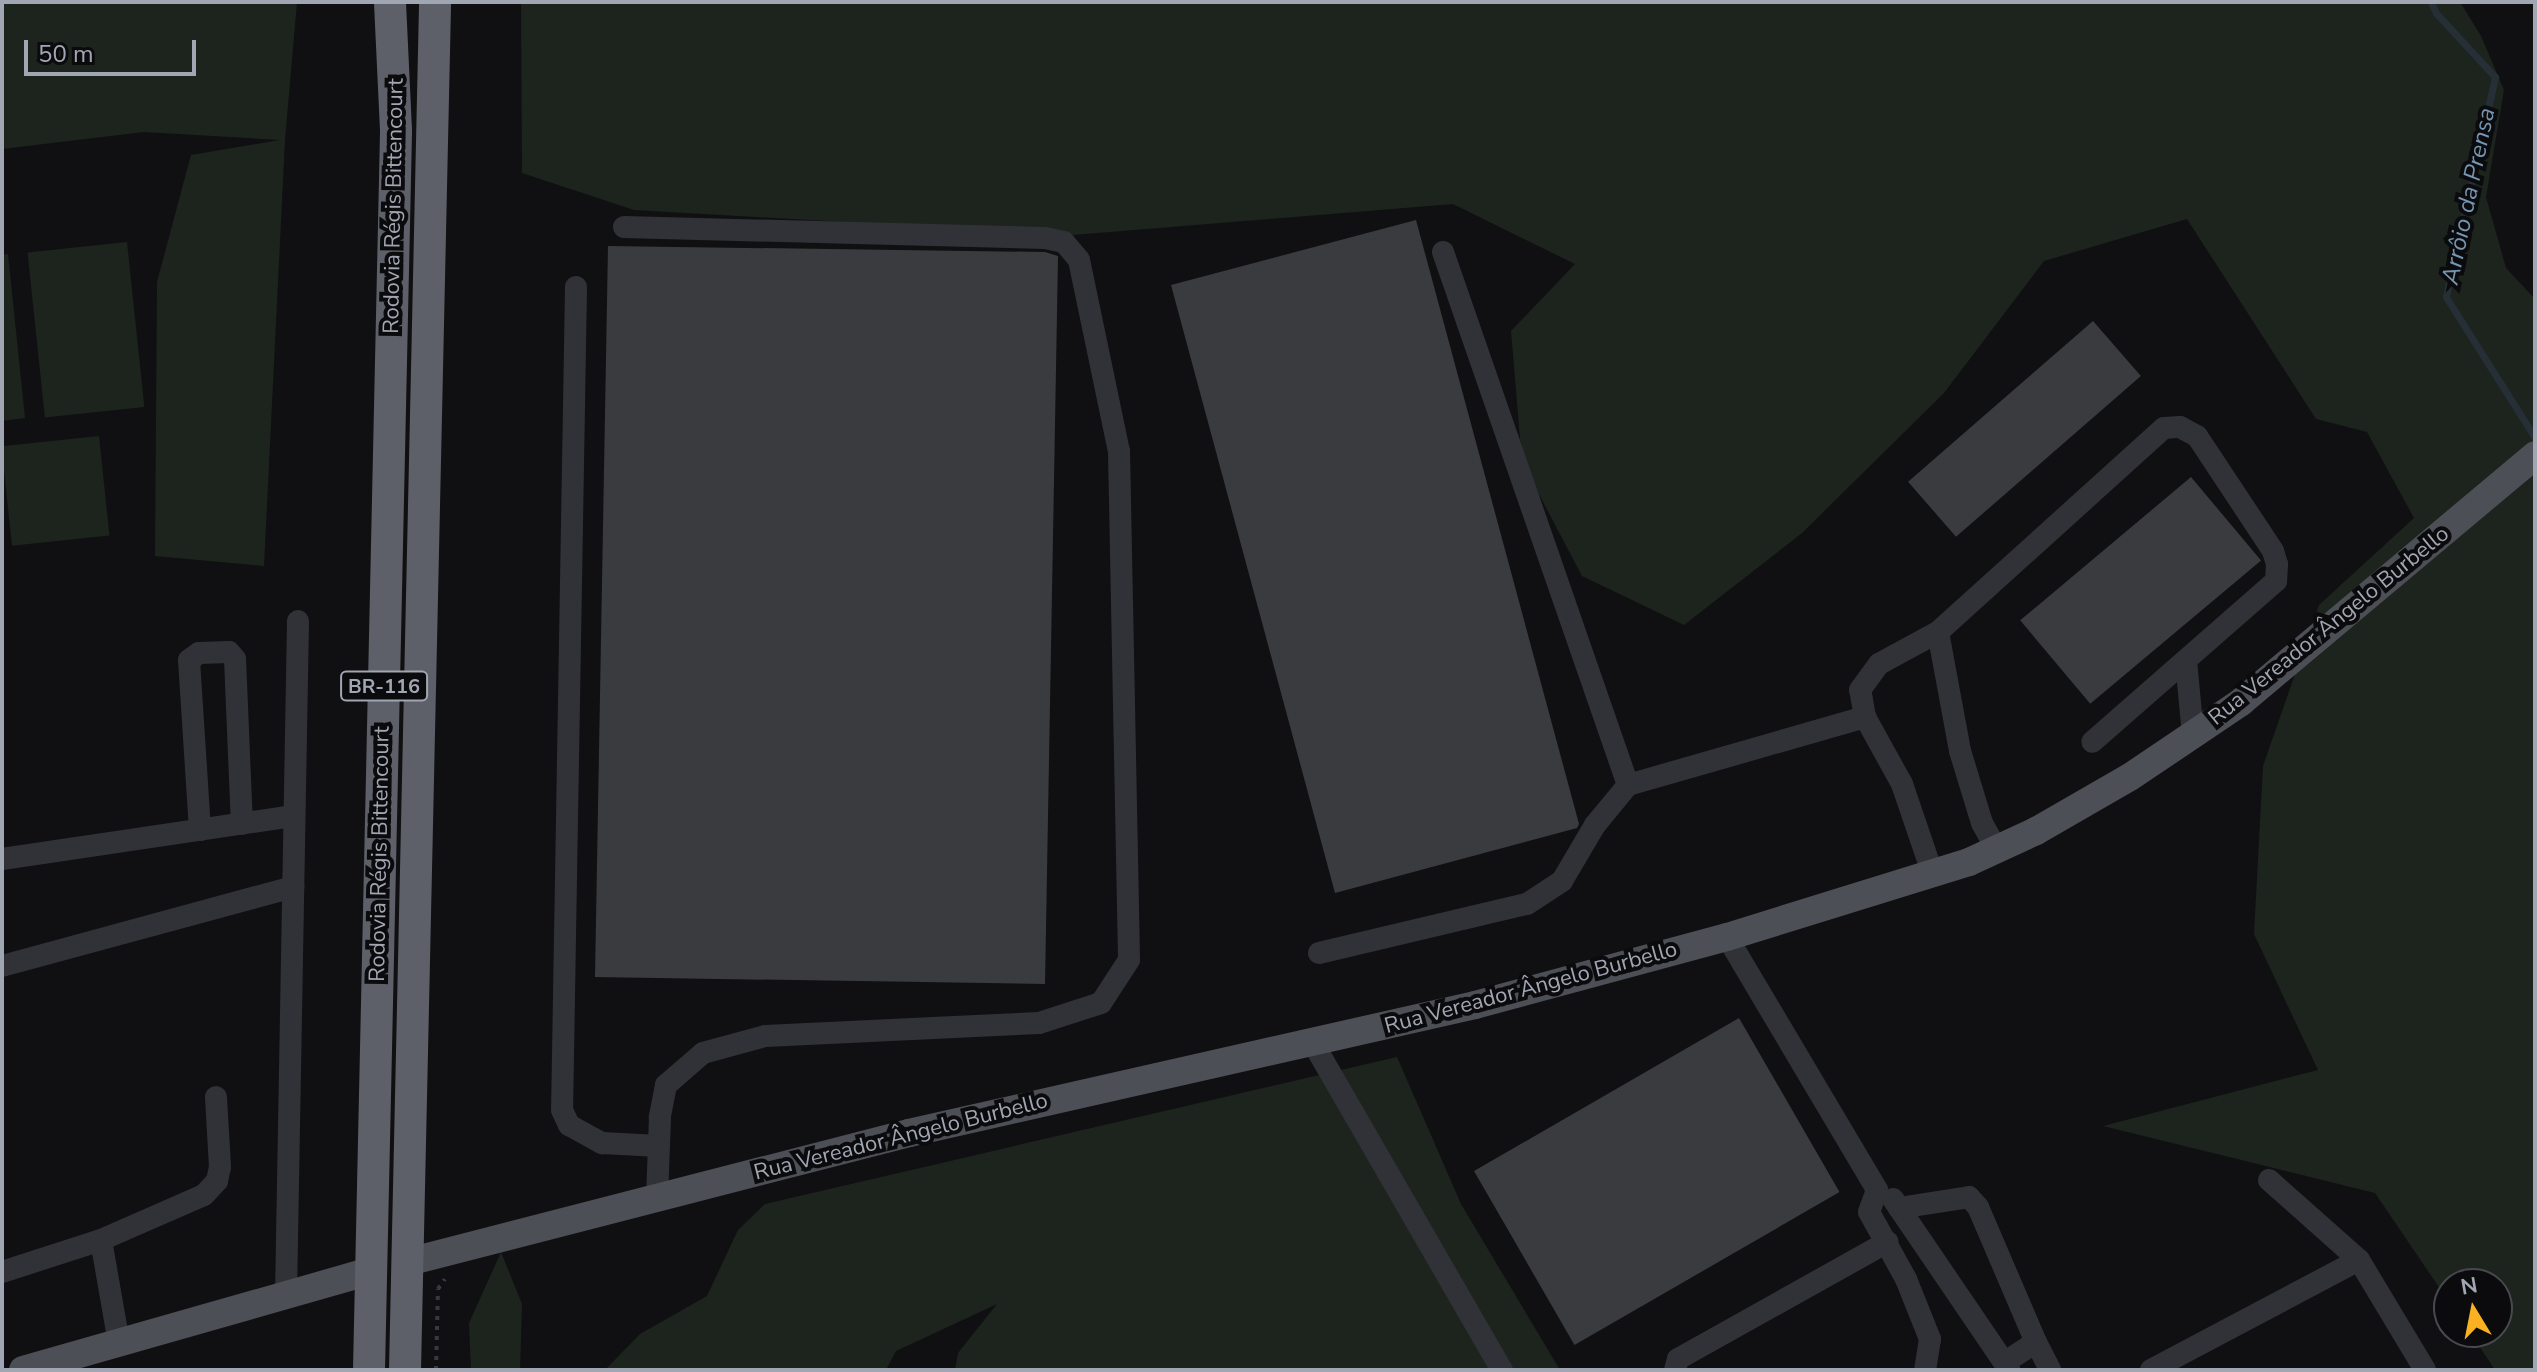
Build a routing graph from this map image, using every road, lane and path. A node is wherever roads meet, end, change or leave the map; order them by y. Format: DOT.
graph roads {
  1 [pos="390,2"];
  2 [pos="435,2"];
  3 [pos="624,227"];
  4 [pos="1443,252"];
  5 [pos="576,287"];
  6 [pos="2535,455"];
  7 [pos="298,621"];
  8 [pos="1938,632"];
  9 [pos="2186,660"];
  10 [pos="1865,717"];
  11 [pos="2193,736"];
  12 [pos="2092,742"];
  13 [pos="1628,785"];
  14 [pos="294,816"];
  15 [pos="242,824"];
  16 [pos="200,830"];
  17 [pos="1997,850"];
  18 [pos="2,859"];
  19 [pos="1933,875"];
  20 [pos="293,887"];
  21 [pos="1727,937"];
  22 [pos="1319,953"];
  23 [pos="2,966"];
  24 [pos="1313,1043"];
  25 [pos="216,1097"];
  26 [pos="659,1146"];
  27 [pos="2269,1180"];
  28 [pos="1877,1190"];
  29 [pos="657,1197"];
  30 [pos="1899,1208"];
  31 [pos="101,1240"];
  32 [pos="1887,1242"];
  33 [pos="2359,1260"];
  34 [pos="408,1262"];
  35 [pos="371,1271"];
  36 [pos="2,1272"];
  37 [pos="446,1278"];
  38 [pos="286,1295"];
  39 [pos="2036,1342"];
  40 [pos="119,1343"];
  41 [pos="2007,1366"];
  42 [pos="23,1370"];
  43 [pos="369,1370"];
  44 [pos="405,1370"];
  45 [pos="436,1370"];
  46 [pos="1502,1370"];
  47 [pos="1675,1370"];
  48 [pos="1925,1370"];
  49 [pos="2050,1370"];
  50 [pos="2151,1370"];
  51 [pos="2425,1370"];
  1 -- 35 [label="highway, Rodovia Régis Bittencourt / BR-116"];
  2 -- 34 [label="highway, Rodovia Régis Bittencourt / BR-116"];
  3 -- 26 [label="street"];
  4 -- 13 [label="street"];
  5 -- 26 [label="street"];
  6 -- 11 [label="main road, Rua Vereador Ângelo Burbello"];
  7 -- 14 [label="street"];
  8 -- 9 [label="street"];
  8 -- 10 [label="street"];
  8 -- 17 [label="street"];
  9 -- 11 [label="street"];
  9 -- 12 [label="street"];
  10 -- 13 [label="street"];
  10 -- 19 [label="street"];
  11 -- 17 [label="main road, Rua Vereador Ângelo Burbello"];
  13 -- 22 [label="street"];
  14 -- 15 [label="street"];
  14 -- 20 [label="street"];
  15 -- 16 [label="street"];
  15 -- 16 [label="street"];
  16 -- 18 [label="street"];
  17 -- 19 [label="main road, Rua Vereador Ângelo Burbello"];
  19 -- 21 [label="main road, Rua Vereador Ângelo Burbello"];
  20 -- 23 [label="street"];
  20 -- 38 [label="street"];
  21 -- 24 [label="main road, Rua Vereador Ângelo Burbello"];
  21 -- 28 [label="street"];
  24 -- 29 [label="main road, Rua Vereador Ângelo Burbello"];
  24 -- 46 [label="street"];
  25 -- 31 [label="street"];
  26 -- 29 [label="street"];
  27 -- 33 [label="street"];
  28 -- 30 [label="street"];
  28 -- 32 [label="street"];
  29 -- 34 [label="main road, Rua Vereador Ângelo Burbello"];
  30 -- 39 [label="street"];
  30 -- 41 [label="street"];
  31 -- 36 [label="street"];
  31 -- 40 [label="street"];
  32 -- 47 [label="street"];
  32 -- 48 [label="street"];
  33 -- 50 [label="street"];
  33 -- 51 [label="street"];
  34 -- 44 [label="highway, Rodovia Régis Bittencourt / BR-116"];
  35 -- 38 [label="main road"];
  35 -- 43 [label="highway, Rodovia Régis Bittencourt / BR-116"];
  37 -- 45 [label="path"];
  38 -- 40 [label="main road"];
  39 -- 41 [label="street"];
  39 -- 49 [label="street"];
  40 -- 42 [label="main road"];
}
